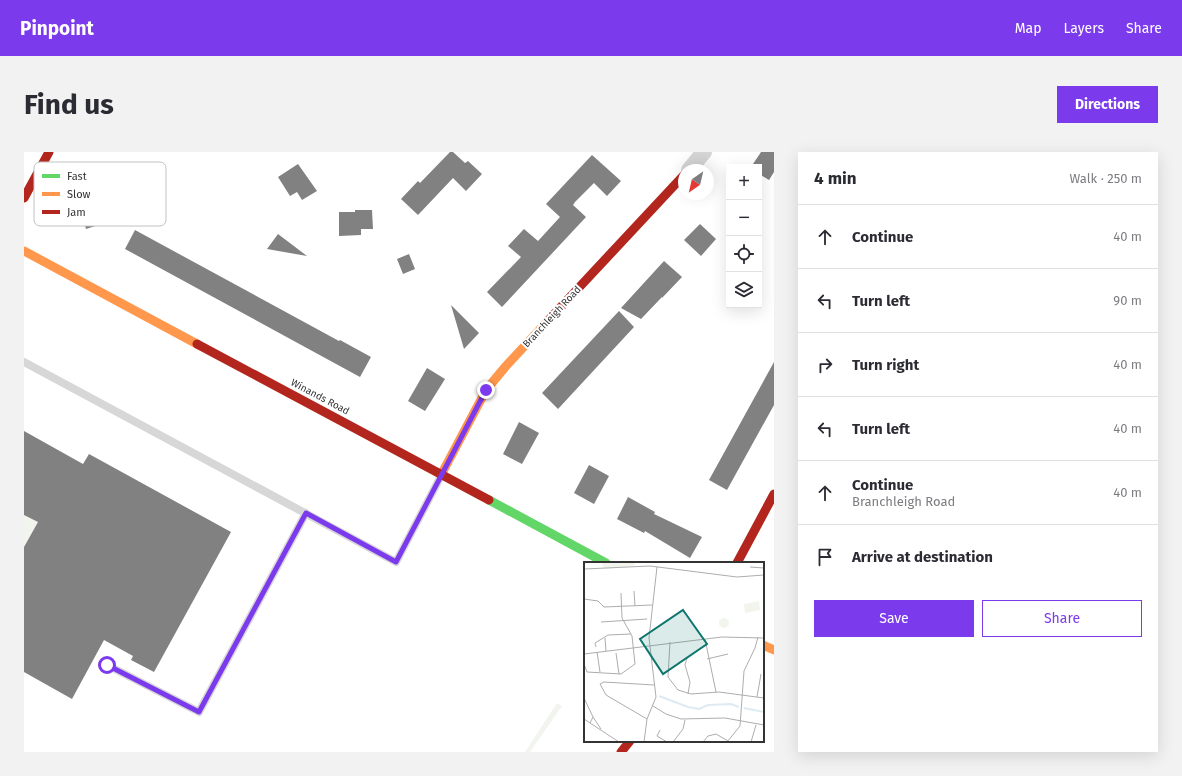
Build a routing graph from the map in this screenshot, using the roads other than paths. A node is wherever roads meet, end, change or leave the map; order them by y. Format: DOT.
graph roads {
  1 [pos="49,152"];
  2 [pos="704,152"];
  3 [pos="44,162"];
  4 [pos="694,164"];
  5 [pos="34,180"];
  6 [pos="678,181"];
  7 [pos="24,198"];
  8 [pos="24,251"];
  9 [pos="24,362"];
  10 [pos="441,475"];
  11 [pos="774,494"];
  12 [pos="306,513"];
  13 [pos="604,562"];
  14 [pos="738,562"];
  15 [pos="764,645"];
  16 [pos="774,650"];
  17 [pos="107,665"];
  18 [pos="629,742"];
  19 [pos="621,752"];
  1 -- 3 [label="street"];
  2 -- 4 [label="street"];
  5 -- 7 [label="street"];
  6 -- 10 [label="street, Branchleigh Road"];
  8 -- 10 [label="street, Winands Road"];
  9 -- 12 [label="lane"];
  10 -- 12 [label="lane"];
  10 -- 13 [label="street, Winands Road"];
  11 -- 14 [label="street"];
  12 -- 17 [label="lane"];
  15 -- 16 [label="street"];
  18 -- 19 [label="street"];
}
